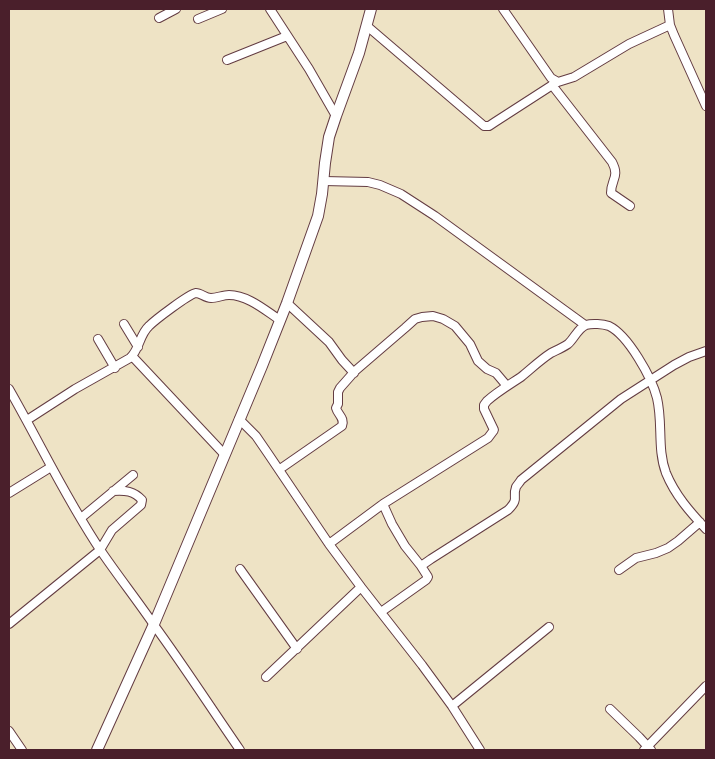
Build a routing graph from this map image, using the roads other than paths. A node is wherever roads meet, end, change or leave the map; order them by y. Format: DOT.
graph roads {
  1 [pos="176,9"];
  2 [pos="222,9"];
  3 [pos="270,9"];
  4 [pos="371,9"];
  5 [pos="504,9"];
  6 [pos="668,9"];
  7 [pos="159,18"];
  8 [pos="198,19"];
  9 [pos="670,25"];
  10 [pos="367,26"];
  11 [pos="287,36"];
  12 [pos="227,60"];
  13 [pos="555,84"];
  14 [pos="706,106"];
  15 [pos="336,116"];
  16 [pos="324,181"];
  17 [pos="630,206"];
  18 [pos="287,303"];
  19 [pos="280,320"];
  20 [pos="124,324"];
  21 [pos="585,325"];
  22 [pos="98,339"];
  23 [pos="138,347"];
  24 [pos="706,351"];
  25 [pos="132,356"];
  26 [pos="115,368"];
  27 [pos="354,373"];
  28 [pos="650,380"];
  29 [pos="507,386"];
  30 [pos="9,389"];
  31 [pos="239,419"];
  32 [pos="27,420"];
  33 [pos="225,455"];
  34 [pos="51,467"];
  35 [pos="280,469"];
  36 [pos="133,475"];
  37 [pos="113,491"];
  38 [pos="9,493"];
  39 [pos="383,504"];
  40 [pos="80,518"];
  41 [pos="700,522"];
  42 [pos="706,529"];
  43 [pos="329,544"];
  44 [pos="100,550"];
  45 [pos="421,566"];
  46 [pos="240,569"];
  47 [pos="619,570"];
  48 [pos="361,587"];
  49 [pos="381,612"];
  50 [pos="9,624"];
  51 [pos="154,624"];
  52 [pos="549,626"];
  53 [pos="297,648"];
  54 [pos="266,677"];
  55 [pos="706,686"];
  56 [pos="452,706"];
  57 [pos="610,709"];
  58 [pos="9,731"];
  59 [pos="648,749"];
  60 [pos="22,750"];
  61 [pos="98,750"];
  62 [pos="240,750"];
  63 [pos="480,750"];
  1 -- 7 [label="street"];
  2 -- 8 [label="street"];
  3 -- 11 [label="street"];
  4 -- 10 [label="main road"];
  5 -- 13 [label="street"];
  6 -- 9 [label="street"];
  9 -- 13 [label="street"];
  9 -- 14 [label="street"];
  10 -- 13 [label="street"];
  10 -- 15 [label="main road"];
  11 -- 12 [label="street"];
  11 -- 15 [label="street"];
  13 -- 17 [label="street"];
  15 -- 16 [label="main road"];
  16 -- 18 [label="main road"];
  16 -- 21 [label="street"];
  18 -- 19 [label="main road"];
  18 -- 27 [label="street"];
  19 -- 23 [label="street"];
  19 -- 31 [label="main road"];
  20 -- 23 [label="street"];
  21 -- 28 [label="street"];
  21 -- 29 [label="street"];
  22 -- 26 [label="street"];
  23 -- 25 [label="street"];
  24 -- 28 [label="street"];
  25 -- 26 [label="street"];
  25 -- 33 [label="street"];
  26 -- 32 [label="street"];
  27 -- 29 [label="street"];
  27 -- 35 [label="street"];
  28 -- 41 [label="street"];
  28 -- 45 [label="street"];
  29 -- 39 [label="street"];
  30 -- 32 [label="street"];
  31 -- 33 [label="main road"];
  31 -- 35 [label="street"];
  32 -- 34 [label="street"];
  33 -- 51 [label="main road"];
  34 -- 38 [label="street"];
  34 -- 40 [label="street"];
  35 -- 43 [label="street"];
  36 -- 37 [label="street"];
  37 -- 40 [label="street"];
  37 -- 44 [label="street"];
  39 -- 43 [label="street"];
  39 -- 45 [label="street"];
  40 -- 44 [label="street"];
  41 -- 42 [label="street"];
  41 -- 47 [label="street"];
  43 -- 48 [label="street"];
  44 -- 50 [label="street"];
  44 -- 51 [label="street"];
  45 -- 49 [label="street"];
  46 -- 53 [label="street"];
  48 -- 49 [label="street"];
  48 -- 53 [label="street"];
  49 -- 56 [label="street"];
  51 -- 61 [label="main road"];
  51 -- 62 [label="street"];
  52 -- 56 [label="street"];
  53 -- 54 [label="street"];
  55 -- 59 [label="street"];
  56 -- 63 [label="street"];
  57 -- 59 [label="street"];
  58 -- 60 [label="street"];
}
